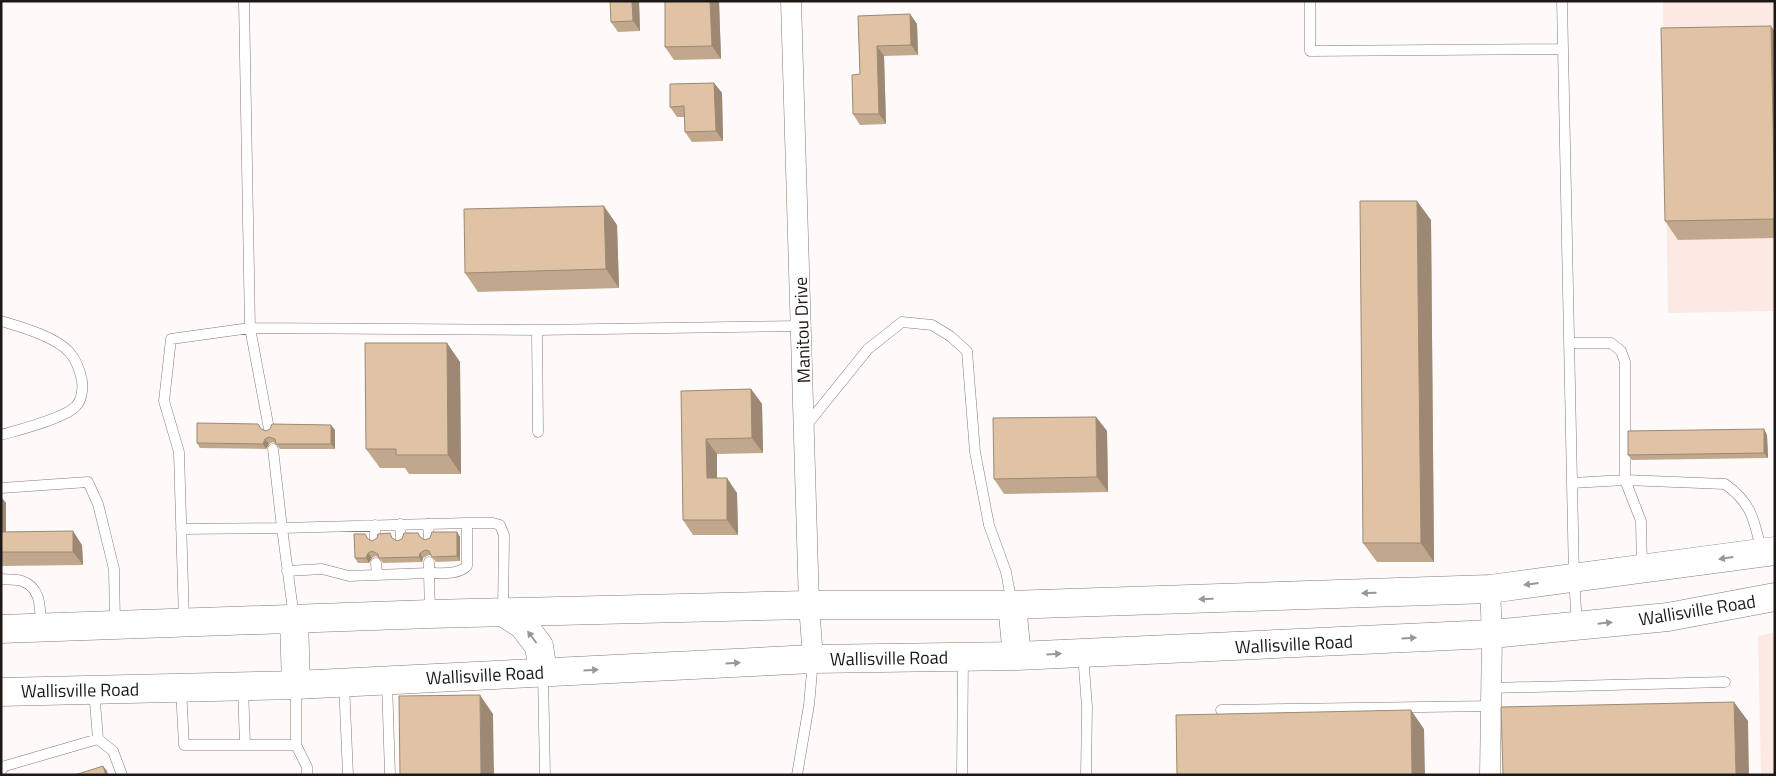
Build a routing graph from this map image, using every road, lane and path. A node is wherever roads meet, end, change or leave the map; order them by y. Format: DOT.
graph roads {
  1 [pos="244,1"];
  2 [pos="791,1"];
  3 [pos="1310,1"];
  4 [pos="1562,1"];
  5 [pos="1562,48"];
  6 [pos="1,321"];
  7 [pos="802,326"];
  8 [pos="250,328"];
  9 [pos="537,330"];
  10 [pos="1569,343"];
  11 [pos="804,427"];
  12 [pos="269,429"];
  13 [pos="538,432"];
  14 [pos="1,435"];
  15 [pos="273,449"];
  16 [pos="1625,480"];
  17 [pos="1572,483"];
  18 [pos="1,488"];
  19 [pos="467,523"];
  20 [pos="400,524"];
  21 [pos="428,524"];
  22 [pos="375,525"];
  23 [pos="282,528"];
  24 [pos="181,529"];
  25 [pos="402,538"];
  26 [pos="429,538"];
  27 [pos="375,539"];
  28 [pos="1768,552"];
  29 [pos="402,562"];
  30 [pos="429,562"];
  31 [pos="376,563"];
  32 [pos="1642,569"];
  33 [pos="287,571"];
  34 [pos="429,573"];
  35 [pos="404,574"];
  36 [pos="376,575"];
  37 [pos="1574,578"];
  38 [pos="1,579"];
  39 [pos="1490,589"];
  40 [pos="1775,597"];
  41 [pos="809,605"];
  42 [pos="1012,605"];
  43 [pos="503,612"];
  44 [pos="430,614"];
  45 [pos="294,619"];
  46 [pos="184,622"];
  47 [pos="115,624"];
  48 [pos="1577,626"];
  49 [pos="41,628"];
  50 [pos="1,629"];
  51 [pos="1492,634"];
  52 [pos="1083,653"];
  53 [pos="1017,656"];
  54 [pos="963,657"];
  55 [pos="813,659"];
  56 [pos="542,672"];
  57 [pos="387,680"];
  58 [pos="1725,682"];
  59 [pos="344,683"];
  60 [pos="296,685"];
  61 [pos="243,686"];
  62 [pos="182,688"];
  63 [pos="94,689"];
  64 [pos="1,692"];
  65 [pos="1491,697"];
  66 [pos="1221,710"];
  67 [pos="98,739"];
  68 [pos="245,745"];
  69 [pos="296,746"];
  70 [pos="1,770"];
  71 [pos="122,775"];
  72 [pos="307,775"];
  73 [pos="348,775"];
  74 [pos="390,775"];
  75 [pos="546,775"];
  76 [pos="797,775"];
  77 [pos="962,775"];
  78 [pos="1086,775"];
  79 [pos="1490,775"];
  1 -- 8 [label="lane"];
  2 -- 7 [label="street, Manitou Drive"];
  3 -- 5 [label="lane"];
  4 -- 5 [label="lane"];
  5 -- 10 [label="lane"];
  6 -- 14 [label="lane"];
  7 -- 9 [label="lane"];
  7 -- 11 [label="street, Manitou Drive"];
  8 -- 9 [label="lane"];
  8 -- 12 [label="lane"];
  8 -- 24 [label="lane"];
  9 -- 13 [label="lane"];
  10 -- 16 [label="lane"];
  10 -- 17 [label="lane"];
  11 -- 41 [label="street, Manitou Drive"];
  11 -- 42 [label="lane"];
  15 -- 23 [label="lane"];
  16 -- 17 [label="lane"];
  16 -- 28 [label="lane"];
  16 -- 32 [label="lane"];
  17 -- 37 [label="lane"];
  18 -- 47 [label="lane"];
  19 -- 21 [label="lane"];
  19 -- 34 [label="lane"];
  19 -- 43 [label="lane"];
  20 -- 21 [label="lane"];
  20 -- 22 [label="lane"];
  20 -- 25 [label="lane"];
  21 -- 26 [label="lane"];
  22 -- 23 [label="lane"];
  22 -- 27 [label="lane"];
  23 -- 24 [label="lane"];
  23 -- 33 [label="lane"];
  24 -- 46 [label="lane"];
  28 -- 32 [label="main road, one-way"];
  29 -- 35 [label="lane"];
  30 -- 34 [label="lane"];
  31 -- 36 [label="lane"];
  32 -- 37 [label="main road"];
  33 -- 36 [label="lane"];
  33 -- 45 [label="lane"];
  34 -- 35 [label="lane"];
  34 -- 44 [label="lane"];
  35 -- 36 [label="lane"];
  37 -- 39 [label="main road, one-way"];
  37 -- 48 [label="lane"];
  38 -- 49 [label="lane"];
  39 -- 42 [label="main road, one-way"];
  39 -- 51 [label="street"];
  48 -- 40 [label="main road, Wallisville Road, one-way"];
  41 -- 42 [label="main road"];
  41 -- 43 [label="main road"];
  41 -- 55 [label="street, Manitou Drive"];
  42 -- 53 [label="main road"];
  43 -- 44 [label="main road"];
  56 -- 43 [label="main road, one-way"];
  44 -- 45 [label="main road"];
  45 -- 46 [label="main road"];
  45 -- 60 [label="main road"];
  46 -- 47 [label="main road"];
  47 -- 49 [label="main road"];
  48 -- 51 [label="main road, Wallisville Road"];
  49 -- 50 [label="main road"];
  52 -- 51 [label="main road, Wallisville Road, one-way"];
  51 -- 65 [label="street"];
  53 -- 52 [label="main road, Wallisville Road, one-way"];
  52 -- 78 [label="lane"];
  53 -- 54 [label="main road, Wallisville Road"];
  54 -- 55 [label="main road, Wallisville Road"];
  54 -- 77 [label="lane"];
  56 -- 55 [label="main road, Wallisville Road, one-way"];
  55 -- 76 [label="lane"];
  56 -- 57 [label="main road, Wallisville Road"];
  56 -- 75 [label="lane"];
  57 -- 59 [label="main road, Wallisville Road"];
  57 -- 74 [label="lane"];
  58 -- 65 [label="lane"];
  59 -- 60 [label="main road, Wallisville Road"];
  59 -- 73 [label="lane"];
  60 -- 61 [label="main road, Wallisville Road"];
  60 -- 69 [label="lane"];
  61 -- 62 [label="main road, Wallisville Road"];
  61 -- 68 [label="lane"];
  62 -- 63 [label="main road, Wallisville Road"];
  62 -- 68 [label="lane"];
  63 -- 64 [label="main road, Wallisville Road"];
  63 -- 67 [label="lane"];
  65 -- 66 [label="lane"];
  65 -- 79 [label="street"];
  67 -- 70 [label="lane"];
  67 -- 71 [label="lane"];
  68 -- 69 [label="lane"];
  69 -- 72 [label="lane"];
}
